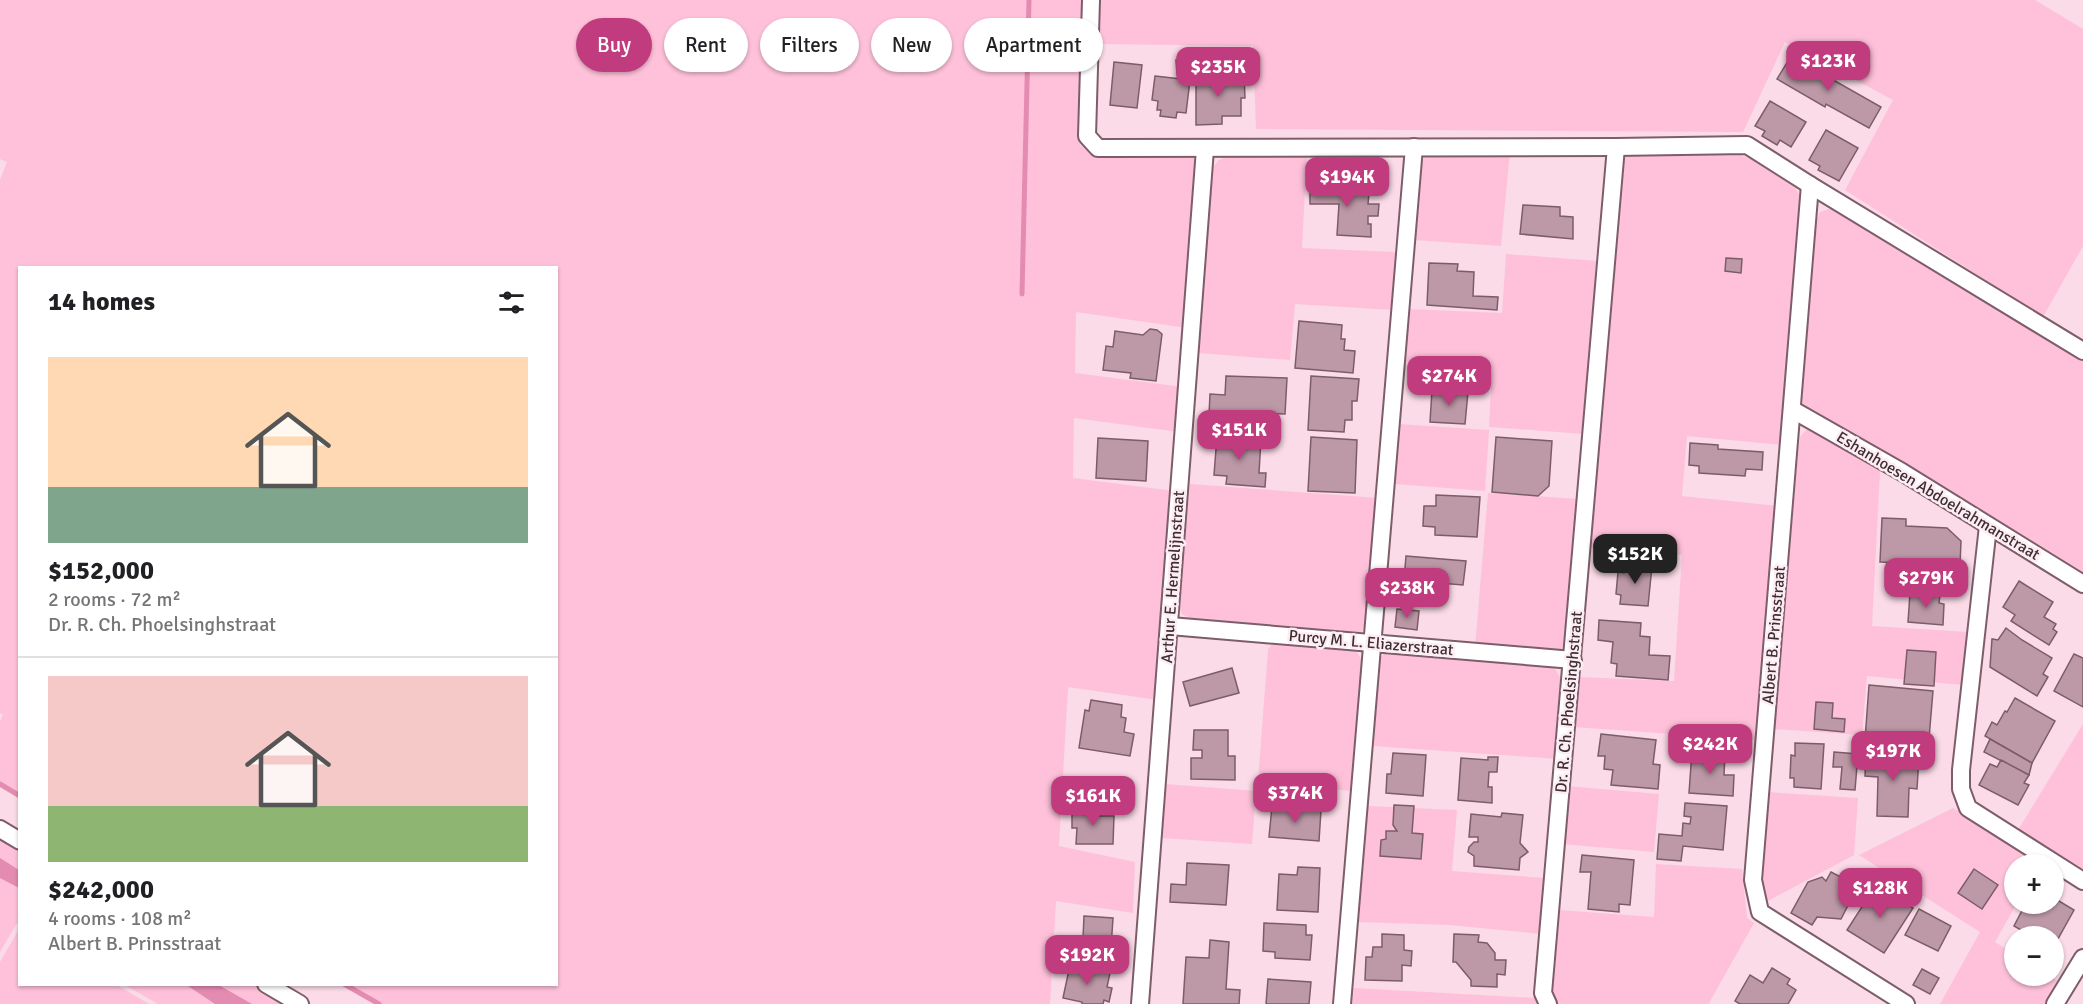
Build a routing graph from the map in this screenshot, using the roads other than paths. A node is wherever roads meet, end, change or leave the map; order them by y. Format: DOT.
graph roads {
  1 [pos="1091,0"];
  2 [pos="1414,147"];
  3 [pos="1616,147"];
  4 [pos="1205,149"];
  5 [pos="1810,185"];
  6 [pos="2083,351"];
  7 [pos="1792,410"];
  8 [pos="1988,526"];
  9 [pos="2083,584"];
  10 [pos="1170,626"];
  11 [pos="1374,643"];
  12 [pos="1573,660"];
  13 [pos="0,829"];
  14 [pos="18,840"];
  15 [pos="2083,881"];
  16 [pos="2083,958"];
  17 [pos="269,986"];
  18 [pos="300,1004"];
  19 [pos="1140,1004"];
  20 [pos="1342,1004"];
  21 [pos="1548,1004"];
  22 [pos="1906,1004"];
  23 [pos="2055,1004"];
  1 -- 4 [label="street"];
  2 -- 3 [label="street"];
  2 -- 4 [label="street"];
  2 -- 11 [label="street"];
  3 -- 5 [label="street"];
  3 -- 12 [label="street, Dr. R. Ch. Phoelsinghstraat"];
  4 -- 10 [label="street, Arthur E. Hermelijnstraat"];
  5 -- 6 [label="street"];
  5 -- 7 [label="street, Albert B. Prinsstraat"];
  7 -- 8 [label="street, Eshanhoesen Abdoelrahmanstraat"];
  7 -- 22 [label="street, Albert B. Prinsstraat"];
  8 -- 9 [label="street, Eshanhoesen Abdoelrahmanstraat"];
  8 -- 15 [label="street"];
  10 -- 11 [label="street, Purcy M. L. Eliazerstraat"];
  10 -- 19 [label="street, Arthur E. Hermelijnstraat"];
  11 -- 12 [label="street, Purcy M. L. Eliazerstraat"];
  11 -- 20 [label="street"];
  12 -- 21 [label="street, Dr. R. Ch. Phoelsinghstraat"];
  13 -- 14 [label="street"];
  16 -- 23 [label="street"];
  17 -- 18 [label="street"];
}
